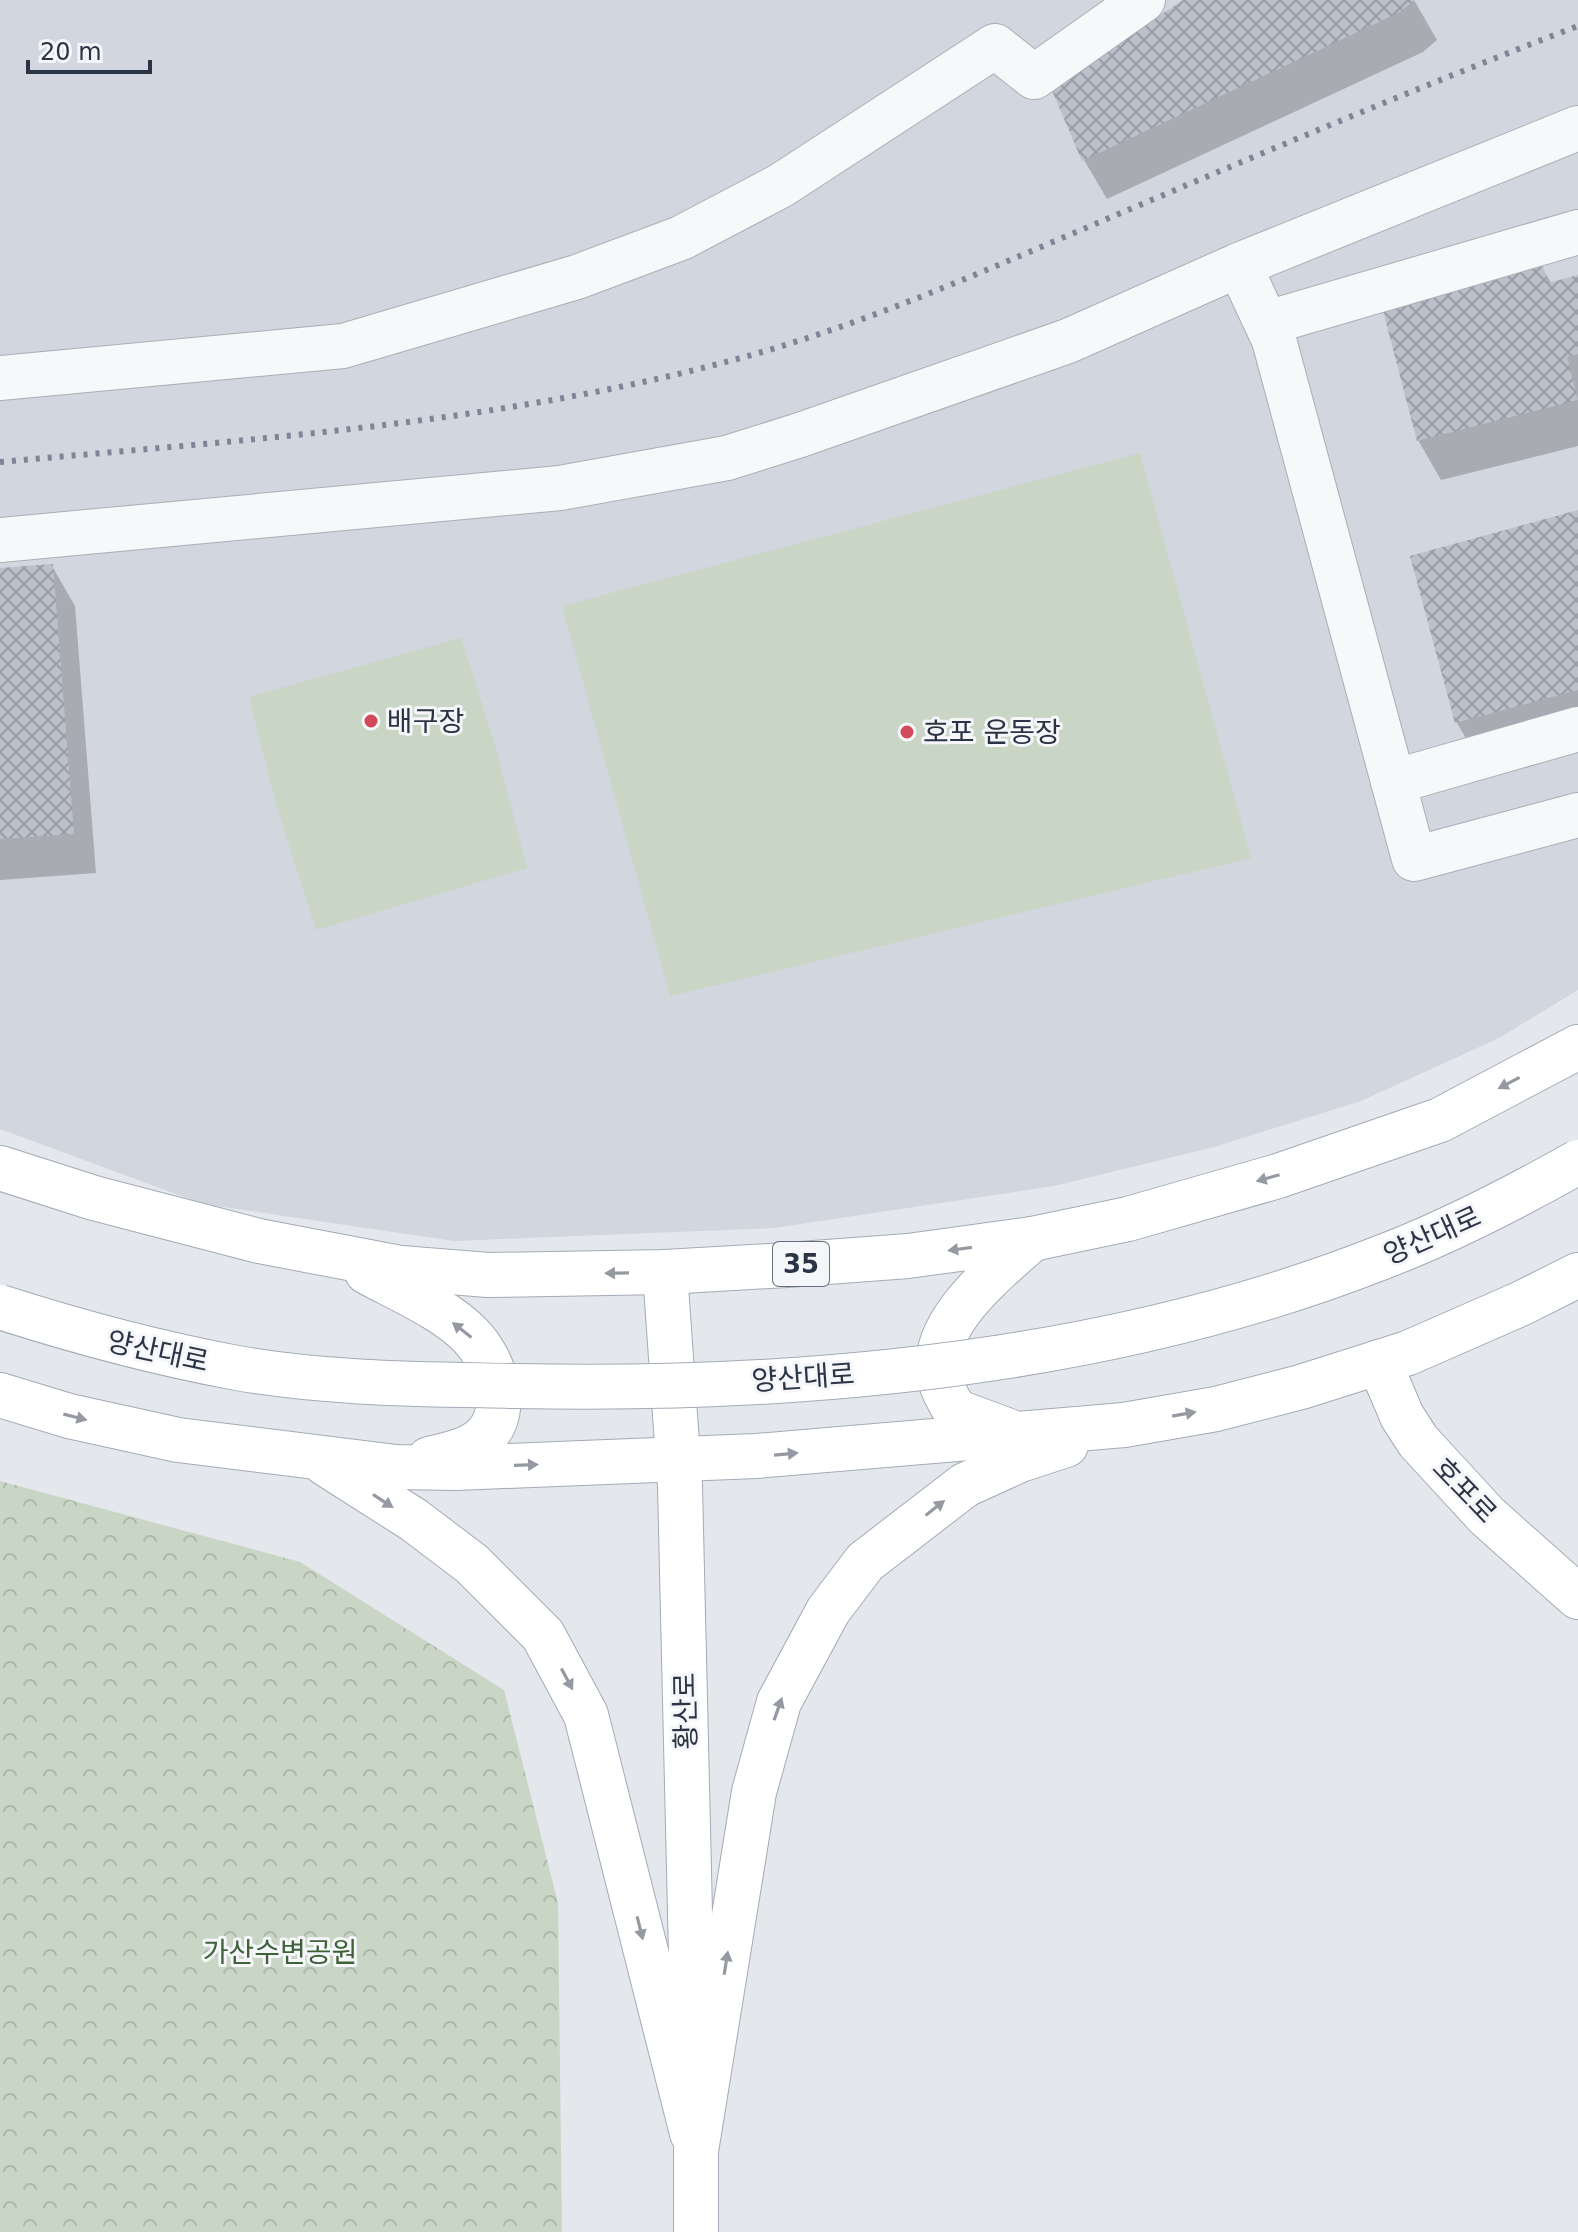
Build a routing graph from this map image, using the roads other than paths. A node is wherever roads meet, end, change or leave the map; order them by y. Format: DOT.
graph roads {
  1 [pos="1143,0"];
  2 [pos="1578,128"];
  3 [pos="1578,232"];
  4 [pos="1239,265"];
  5 [pos="1267,323"];
  6 [pos="0,378"];
  7 [pos="0,540"];
  8 [pos="1578,729"];
  9 [pos="1393,782"];
  10 [pos="1578,815"];
  11 [pos="1578,1047"];
  12 [pos="1578,1162"];
  13 [pos="0,1168"];
  14 [pos="1032,1239"];
  15 [pos="328,1254"];
  16 [pos="665,1272"];
  17 [pos="1578,1275"];
  18 [pos="0,1307"];
  19 [pos="1379,1362"];
  20 [pos="0,1395"];
  21 [pos="1124,1425"];
  22 [pos="1016,1434"];
  23 [pos="318,1458"];
  24 [pos="678,1459"];
  25 [pos="396,1467"];
  26 [pos="1578,1597"];
  27 [pos="696,2151"];
  28 [pos="696,2232"];
  1 -- 6 [label="lane"];
  2 -- 4 [label="lane"];
  3 -- 5 [label="lane"];
  4 -- 5 [label="lane"];
  4 -- 7 [label="lane"];
  5 -- 9 [label="lane"];
  8 -- 9 [label="lane"];
  9 -- 10 [label="lane"];
  11 -- 14 [label="main road, 35, one-way"];
  12 -- 18 [label="main road, 양산대로, bridge"];
  13 -- 15 [label="main road, 35"];
  14 -- 16 [label="main road, 35, one-way"];
  14 -- 22 [label="main road"];
  16 -- 15 [label="main road, 35, one-way"];
  25 -- 15 [label="main road, one-way"];
  16 -- 24 [label="main road, 황산로"];
  17 -- 19 [label="main road"];
  21 -- 19 [label="main road, one-way"];
  19 -- 26 [label="main road, 호포로"];
  20 -- 23 [label="main road, one-way"];
  21 -- 22 [label="main road"];
  27 -- 21 [label="main road, one-way"];
  24 -- 22 [label="main road, one-way"];
  23 -- 25 [label="main road"];
  23 -- 27 [label="main road, one-way"];
  25 -- 24 [label="main road, one-way"];
  24 -- 27 [label="main road, 황산로"];
  27 -- 28 [label="main road"];
}
